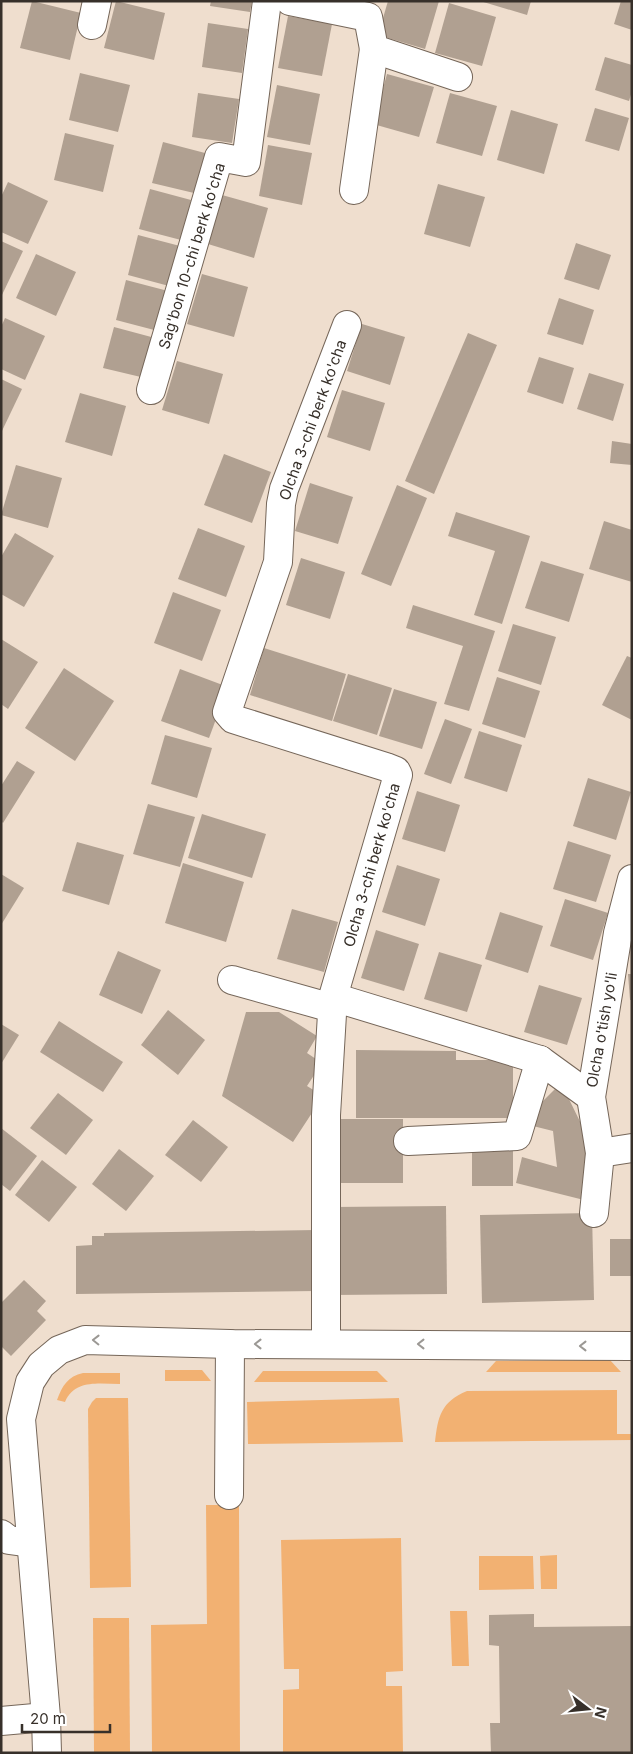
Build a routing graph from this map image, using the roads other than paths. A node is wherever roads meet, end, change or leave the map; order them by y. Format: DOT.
graph roads {
  1 [pos="267,1"];
  2 [pos="290,1"];
  3 [pos="374,49"];
  4 [pos="458,77"];
  5 [pos="354,190"];
  6 [pos="348,325"];
  7 [pos="151,390"];
  8 [pos="632,879"];
  9 [pos="625,933"];
  10 [pos="232,980"];
  11 [pos="333,1003"];
  12 [pos="540,1060"];
  13 [pos="590,1097"];
  14 [pos="408,1140"];
  15 [pos="632,1148"];
  16 [pos="600,1154"];
  17 [pos="594,1213"];
  18 [pos="230,1344"];
  19 [pos="326,1344"];
  20 [pos="632,1346"];
  21 [pos="229,1495"];
  22 [pos="1,1534"];
  23 [pos="31,1543"];
  24 [pos="46,1717"];
  25 [pos="1,1721"];
  26 [pos="47,1753"];
  1 -- 7 [label="street, Sag'bon 10-chi berk ko'cha"];
  2 -- 3 [label="street"];
  3 -- 4 [label="street"];
  3 -- 5 [label="street"];
  6 -- 11 [label="street, Olcha 3-chi berk ko'cha"];
  8 -- 9 [label="street, Olcha o'tish yo'li"];
  9 -- 13 [label="street, Olcha o'tish yo'li"];
  10 -- 11 [label="street"];
  11 -- 12 [label="street"];
  11 -- 19 [label="street"];
  12 -- 13 [label="street"];
  12 -- 14 [label="street"];
  13 -- 16 [label="street, Olcha o'tish yo'li"];
  15 -- 16 [label="street"];
  16 -- 17 [label="street, Olcha o'tish yo'li"];
  19 -- 18 [label="street, one-way"];
  18 -- 21 [label="street"];
  18 -- 23 [label="street, one-way"];
  20 -- 19 [label="street, one-way"];
  22 -- 23 [label="street"];
  23 -- 24 [label="street"];
  24 -- 25 [label="street"];
  24 -- 26 [label="street"];
}
